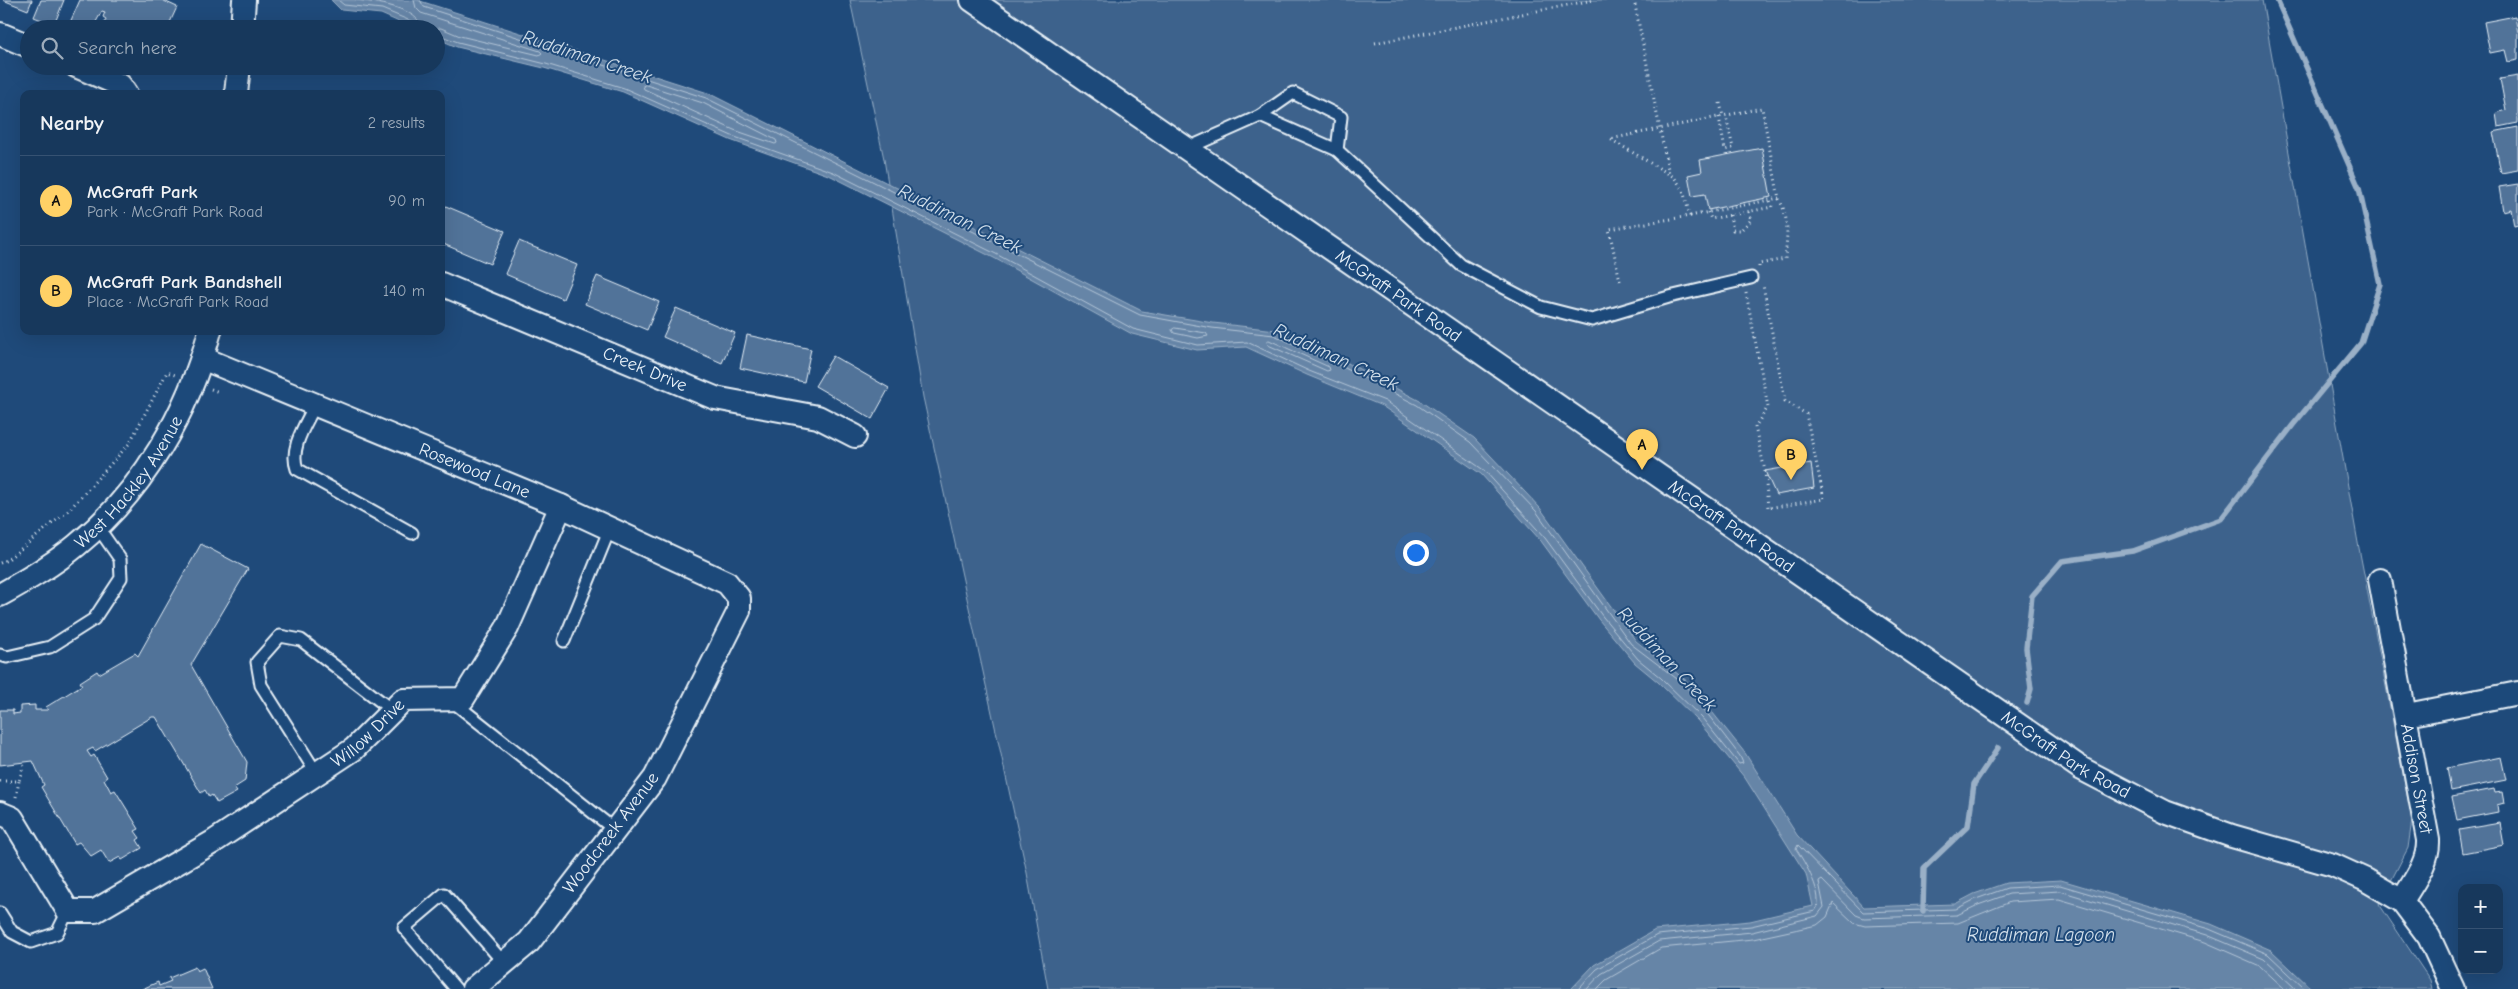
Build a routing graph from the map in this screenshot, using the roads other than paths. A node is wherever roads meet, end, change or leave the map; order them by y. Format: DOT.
graph roads {
  1 [pos="244,0"];
  2 [pos="972,0"];
  3 [pos="243,20"];
  4 [pos="0,34"];
  5 [pos="20,42"];
  6 [pos="97,75"];
  7 [pos="238,75"];
  8 [pos="123,90"];
  9 [pos="236,90"];
  10 [pos="1260,116"];
  11 [pos="1188,148"];
  12 [pos="1337,150"];
  13 [pos="1754,276"];
  14 [pos="445,286"];
  15 [pos="209,335"];
  16 [pos="202,358"];
  17 [pos="315,405"];
  18 [pos="854,436"];
  19 [pos="561,506"];
  20 [pos="97,526"];
  21 [pos="610,528"];
  22 [pos="412,533"];
  23 [pos="2380,580"];
  24 [pos="0,595"];
  25 [pos="739,598"];
  26 [pos="564,641"];
  27 [pos="0,655"];
  28 [pos="2518,693"];
  29 [pos="450,699"];
  30 [pos="392,711"];
  31 [pos="2407,715"];
  32 [pos="317,774"];
  33 [pos="0,813"];
  34 [pos="615,830"];
  35 [pos="2402,902"];
  36 [pos="68,911"];
  37 [pos="0,913"];
  38 [pos="504,963"];
  39 [pos="456,989"];
  40 [pos="473,989"];
  41 [pos="2454,989"];
  1 -- 3 [label="street"];
  2 -- 11 [label="street, McGraft Park Road"];
  4 -- 5 [label="street"];
  6 -- 8 [label="street"];
  7 -- 9 [label="street"];
  10 -- 11 [label="lane"];
  10 -- 12 [label="lane"];
  10 -- 12 [label="lane"];
  11 -- 35 [label="street, McGraft Park Road"];
  12 -- 13 [label="lane"];
  14 -- 18 [label="street, Creek Drive"];
  15 -- 16 [label="street, West Hackley Avenue"];
  16 -- 17 [label="street, Rosewood Lane"];
  16 -- 20 [label="street, West Hackley Avenue"];
  17 -- 19 [label="street, Rosewood Lane"];
  17 -- 22 [label="lane"];
  19 -- 21 [label="street, Rosewood Lane"];
  19 -- 29 [label="street, Willow Drive"];
  20 -- 24 [label="street, West Hackley Avenue"];
  20 -- 27 [label="lane"];
  21 -- 25 [label="street, Rosewood Lane"];
  21 -- 26 [label="lane"];
  23 -- 31 [label="street, Addison Street"];
  25 -- 34 [label="street, Woodcreek Avenue"];
  28 -- 31 [label="street"];
  29 -- 30 [label="street, Willow Drive"];
  29 -- 34 [label="lane"];
  30 -- 32 [label="street, Willow Drive"];
  30 -- 32 [label="lane"];
  31 -- 35 [label="street, Addison Street"];
  32 -- 36 [label="street, Willow Drive"];
  33 -- 36 [label="street"];
  34 -- 38 [label="street, Woodcreek Avenue"];
  35 -- 41 [label="street"];
  36 -- 37 [label="lane"];
  38 -- 39 [label="lane"];
  38 -- 40 [label="street, Woodcreek Avenue"];
}
